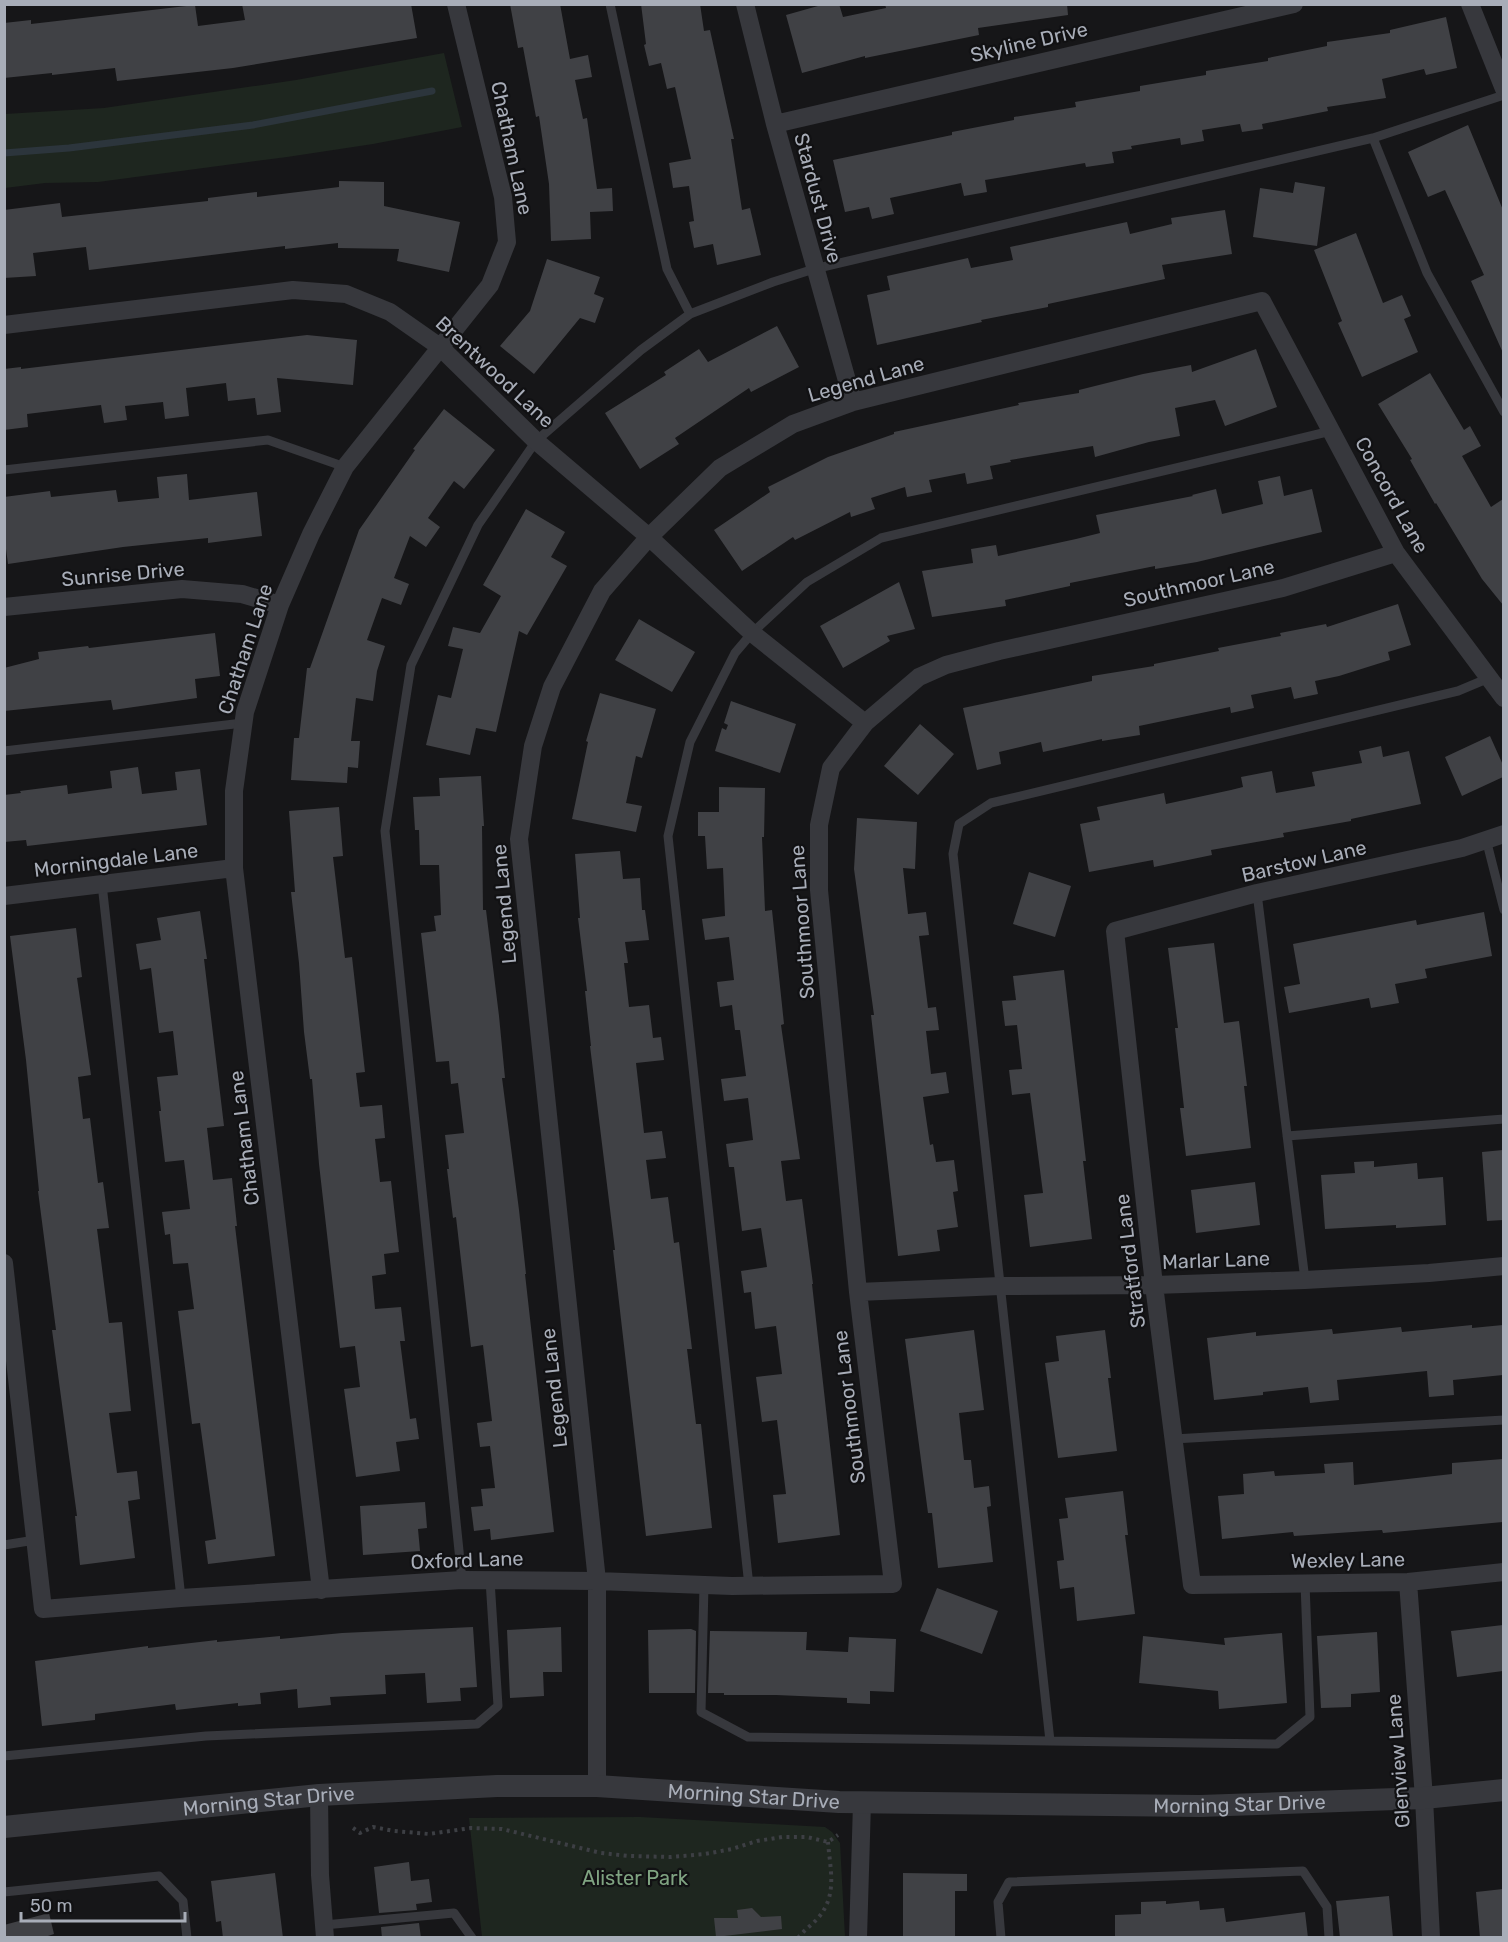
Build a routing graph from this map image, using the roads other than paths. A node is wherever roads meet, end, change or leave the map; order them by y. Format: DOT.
graph roads {
  1 [pos="456,4"];
  2 [pos="610,4"];
  3 [pos="745,4"];
  4 [pos="1294,4"];
  5 [pos="1470,4"];
  6 [pos="1503,89"];
  7 [pos="1503,95"];
  8 [pos="775,124"];
  9 [pos="1373,138"];
  10 [pos="814,269"];
  11 [pos="1262,301"];
  12 [pos="690,314"];
  13 [pos="4,325"];
  14 [pos="440,347"];
  15 [pos="852,402"];
  16 [pos="1503,412"];
  17 [pos="1331,431"];
  18 [pos="536,441"];
  19 [pos="345,467"];
  20 [pos="4,470"];
  21 [pos="650,537"];
  22 [pos="1396,553"];
  23 [pos="280,605"];
  24 [pos="4,607"];
  25 [pos="752,633"];
  26 [pos="1489,678"];
  27 [pos="1503,698"];
  28 [pos="243,723"];
  29 [pos="865,723"];
  30 [pos="4,751"];
  31 [pos="1495,837"];
  32 [pos="234,868"];
  33 [pos="102,884"];
  34 [pos="1257,893"];
  35 [pos="4,896"];
  36 [pos="1503,910"];
  37 [pos="1115,931"];
  38 [pos="1503,1119"];
  39 [pos="1287,1136"];
  40 [pos="4,1263"];
  41 [pos="1503,1266"];
  42 [pos="1305,1280"];
  43 [pos="1154,1285"];
  44 [pos="1000,1286"];
  45 [pos="858,1292"];
  46 [pos="1503,1420"];
  47 [pos="1174,1439"];
  48 [pos="35,1540"];
  49 [pos="4,1545"];
  50 [pos="1503,1572"];
  51 [pos="462,1580"];
  52 [pos="490,1580"];
  53 [pos="597,1581"];
  54 [pos="1408,1582"];
  55 [pos="1305,1583"];
  56 [pos="893,1584"];
  57 [pos="704,1585"];
  58 [pos="1192,1585"];
  59 [pos="749,1586"];
  60 [pos="321,1590"];
  61 [pos="181,1598"];
  62 [pos="1050,1741"];
  63 [pos="4,1756"];
  64 [pos="597,1786"];
  65 [pos="1503,1790"];
  66 [pos="319,1795"];
  67 [pos="1424,1798"];
  68 [pos="862,1803"];
  69 [pos="4,1827"];
  70 [pos="4,1892"];
  71 [pos="324,1931"];
  72 [pos="187,1938"];
  73 [pos="472,1938"];
  74 [pos="858,1938"];
  75 [pos="1001,1938"];
  76 [pos="1329,1938"];
  77 [pos="1431,1938"];
  1 -- 14 [label="street, Chatham Lane"];
  2 -- 12 [label="lane"];
  3 -- 8 [label="street, Stardust Drive"];
  4 -- 8 [label="street, Skyline Drive"];
  5 -- 6 [label="street"];
  7 -- 9 [label="lane"];
  8 -- 10 [label="street, Stardust Drive"];
  9 -- 10 [label="lane"];
  9 -- 16 [label="lane"];
  10 -- 12 [label="lane"];
  10 -- 15 [label="street, Stardust Drive"];
  11 -- 15 [label="street, Legend Lane"];
  11 -- 17 [label="street, Concord Lane"];
  12 -- 18 [label="lane"];
  13 -- 14 [label="street, Brentwood Lane"];
  14 -- 18 [label="street, Brentwood Lane"];
  14 -- 19 [label="street, Chatham Lane"];
  15 -- 21 [label="street, Legend Lane"];
  17 -- 22 [label="street, Concord Lane"];
  17 -- 25 [label="lane"];
  18 -- 21 [label="street, Brentwood Lane"];
  18 -- 51 [label="lane"];
  19 -- 20 [label="lane"];
  19 -- 23 [label="street, Chatham Lane"];
  21 -- 25 [label="street, Brentwood Lane"];
  21 -- 53 [label="street, Legend Lane"];
  22 -- 26 [label="street, Concord Lane"];
  22 -- 29 [label="street, Southmoor Lane"];
  23 -- 24 [label="street, Sunrise Drive"];
  23 -- 28 [label="street, Chatham Lane"];
  25 -- 29 [label="street, Brentwood Lane"];
  25 -- 59 [label="lane"];
  26 -- 27 [label="street, Concord Lane"];
  26 -- 44 [label="lane"];
  28 -- 30 [label="lane"];
  28 -- 32 [label="street, Chatham Lane"];
  29 -- 45 [label="street, Southmoor Lane"];
  31 -- 34 [label="street, Barstow Lane"];
  31 -- 36 [label="lane"];
  32 -- 33 [label="street, Morningdale Lane"];
  32 -- 60 [label="street, Chatham Lane"];
  33 -- 35 [label="street, Morningdale Lane"];
  33 -- 61 [label="lane"];
  34 -- 37 [label="street, Barstow Lane"];
  34 -- 39 [label="lane"];
  37 -- 43 [label="street, Stratford Lane"];
  38 -- 39 [label="lane"];
  39 -- 42 [label="lane"];
  40 -- 48 [label="street"];
  41 -- 42 [label="street, Marlar Lane"];
  42 -- 43 [label="street, Marlar Lane"];
  43 -- 44 [label="street, Marlar Lane"];
  43 -- 47 [label="street, Stratford Lane"];
  44 -- 45 [label="street, Marlar Lane"];
  44 -- 62 [label="lane"];
  45 -- 56 [label="street, Southmoor Lane"];
  46 -- 47 [label="lane"];
  47 -- 58 [label="street, Stratford Lane"];
  48 -- 49 [label="lane"];
  48 -- 61 [label="street, Oxford Lane"];
  50 -- 54 [label="street, Wexley Lane"];
  51 -- 52 [label="street, Oxford Lane"];
  51 -- 60 [label="street, Oxford Lane"];
  52 -- 53 [label="street, Oxford Lane"];
  52 -- 63 [label="lane"];
  53 -- 57 [label="street, Oxford Lane"];
  53 -- 64 [label="street, Legend Lane"];
  54 -- 55 [label="street, Wexley Lane"];
  54 -- 67 [label="street, Glenview Lane"];
  55 -- 58 [label="street, Wexley Lane"];
  55 -- 62 [label="lane"];
  56 -- 59 [label="street, Oxford Lane"];
  57 -- 59 [label="street, Oxford Lane"];
  57 -- 62 [label="lane"];
  60 -- 61 [label="street, Oxford Lane"];
  64 -- 66 [label="street, Morning Star Drive"];
  64 -- 68 [label="street, Morning Star Drive"];
  65 -- 67 [label="street, Morning Star Drive"];
  66 -- 69 [label="street, Morning Star Drive"];
  66 -- 71 [label="street"];
  67 -- 68 [label="street, Morning Star Drive"];
  67 -- 77 [label="street, Glenview Lane"];
  68 -- 74 [label="street"];
  70 -- 72 [label="lane"];
  71 -- 73 [label="lane"];
  75 -- 76 [label="lane"];
}
